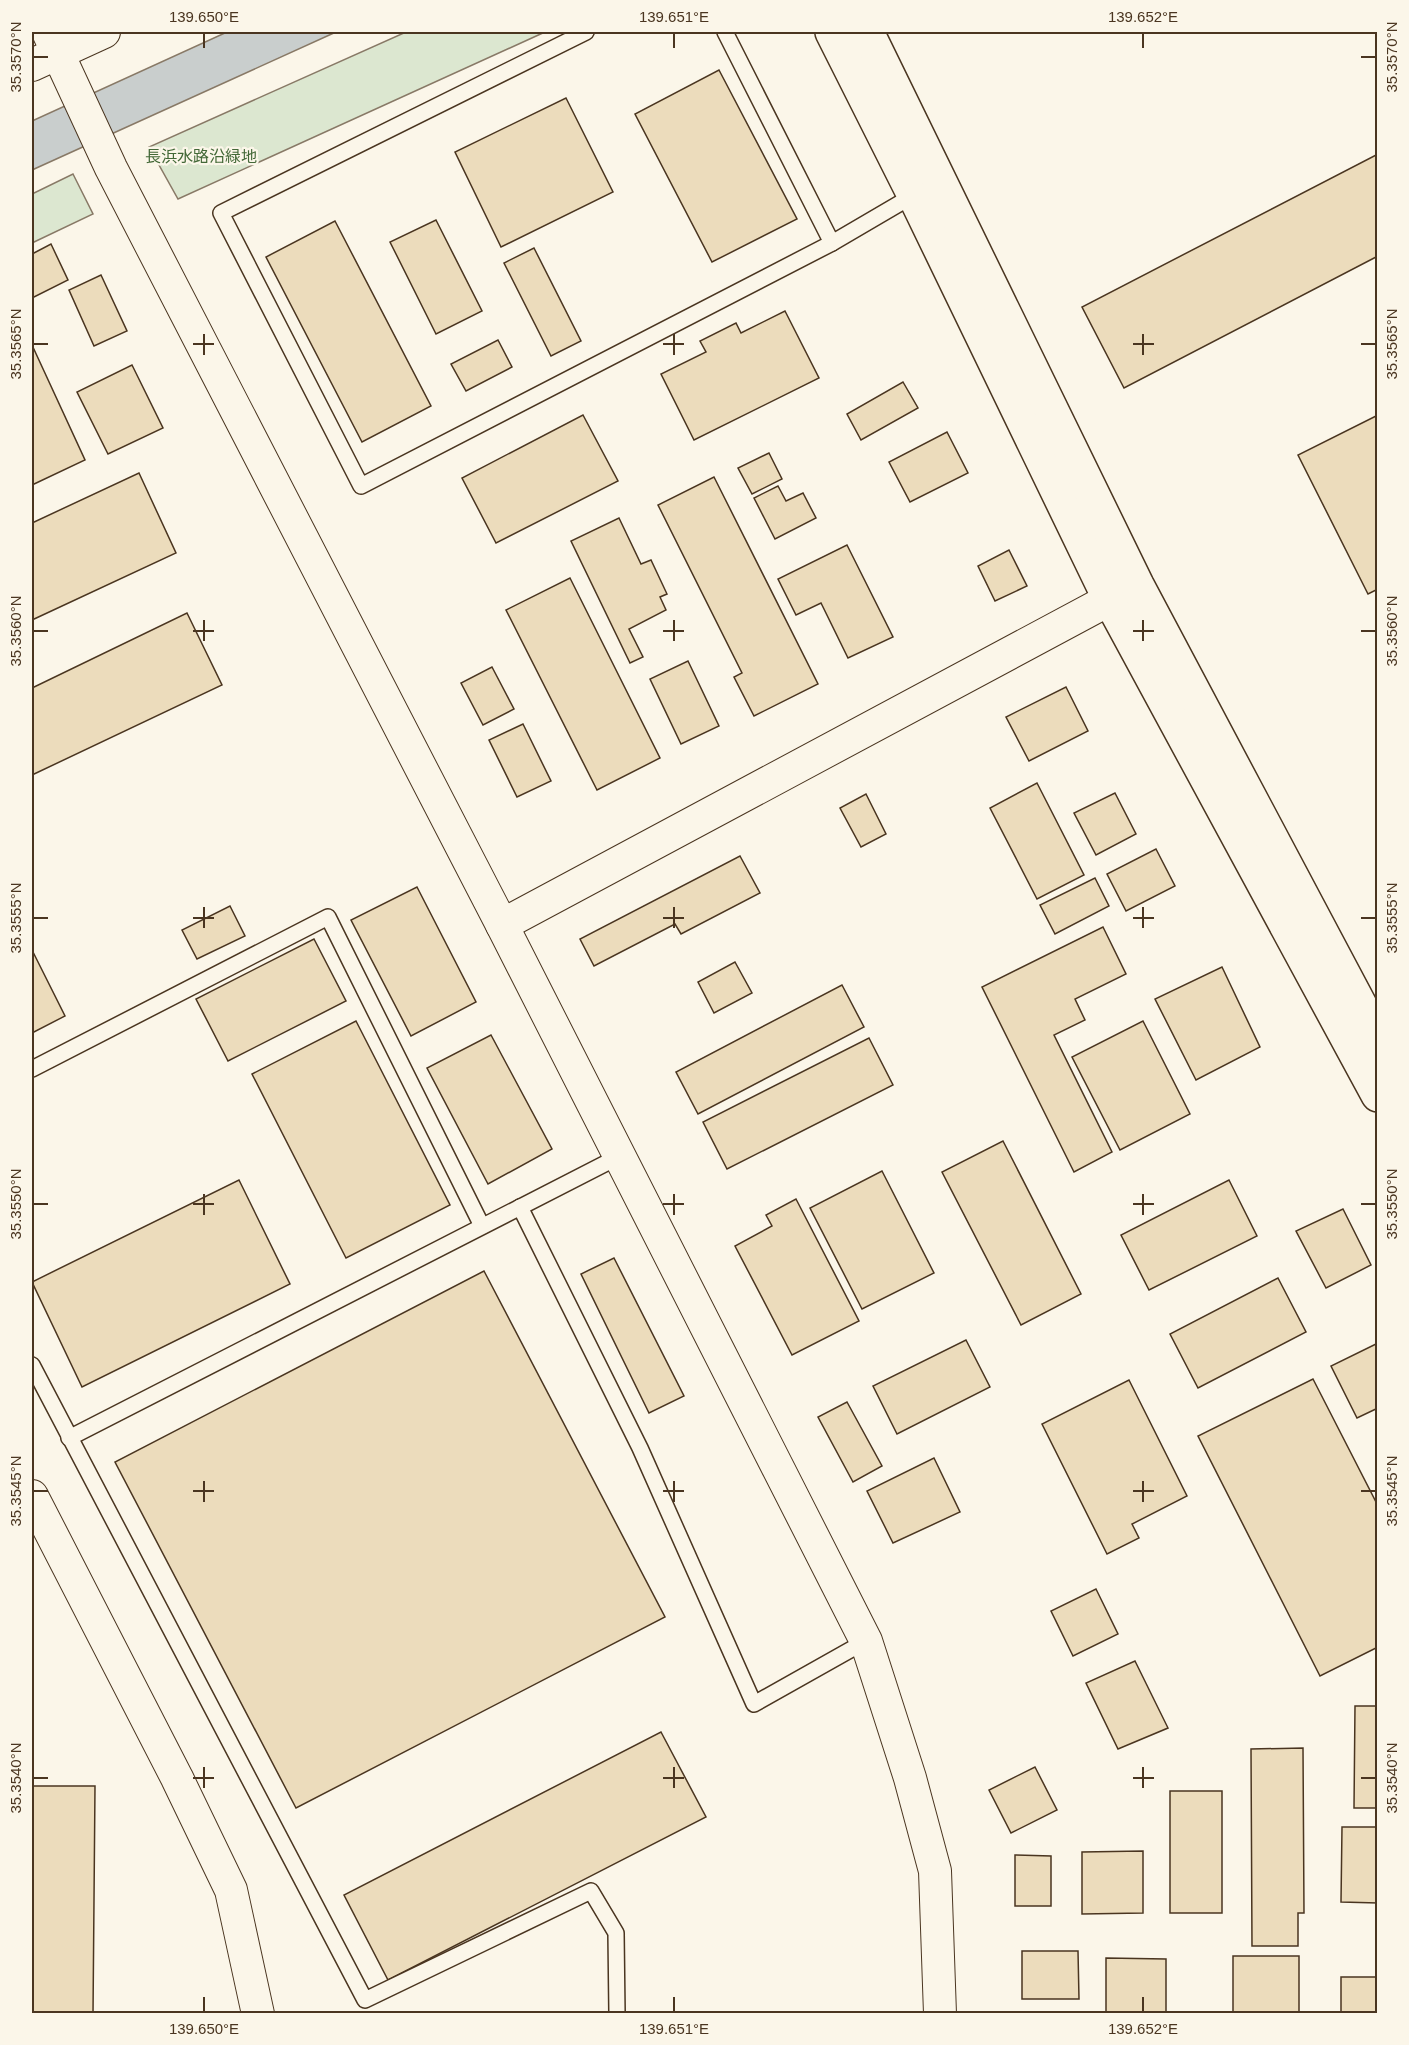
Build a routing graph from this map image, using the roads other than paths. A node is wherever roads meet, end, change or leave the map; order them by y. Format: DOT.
graph roads {
  1 [pos="104,32"];
  2 [pos="586,32"];
  3 [pos="725,32"];
  4 [pos="832,32"];
  5 [pos="867,32"];
  6 [pos="46,50"];
  7 [pos="914,195"];
  8 [pos="832,243"];
  9 [pos="1124,593"];
  10 [pos="502,924"];
  11 [pos="1377,1039"];
  12 [pos="32,1069"];
  13 [pos="1377,1095"];
  14 [pos="618,1157"];
  15 [pos="520,1207"];
  16 [pos="482,1226"];
  17 [pos="32,1365"];
  18 [pos="69,1438"];
  19 [pos="32,1496"];
  20 [pos="866,1641"];
  21 [pos="258,2013"];
  22 [pos="617,2013"];
  23 [pos="940,2013"];
  1 -- 6 [label="street"];
  2 -- 8 [label="lane"];
  3 -- 8 [label="lane"];
  4 -- 7 [label="street"];
  5 -- 9 [label="street"];
  6 -- 10 [label="street"];
  7 -- 8 [label="lane"];
  7 -- 9 [label="street"];
  9 -- 10 [label="street"];
  9 -- 11 [label="street"];
  9 -- 13 [label="street"];
  10 -- 14 [label="street"];
  12 -- 16 [label="lane"];
  14 -- 15 [label="lane"];
  14 -- 20 [label="street"];
  15 -- 16 [label="lane"];
  15 -- 20 [label="lane"];
  16 -- 18 [label="lane"];
  17 -- 18 [label="lane"];
  18 -- 22 [label="lane"];
  19 -- 21 [label="street"];
  20 -- 23 [label="street"];
}
